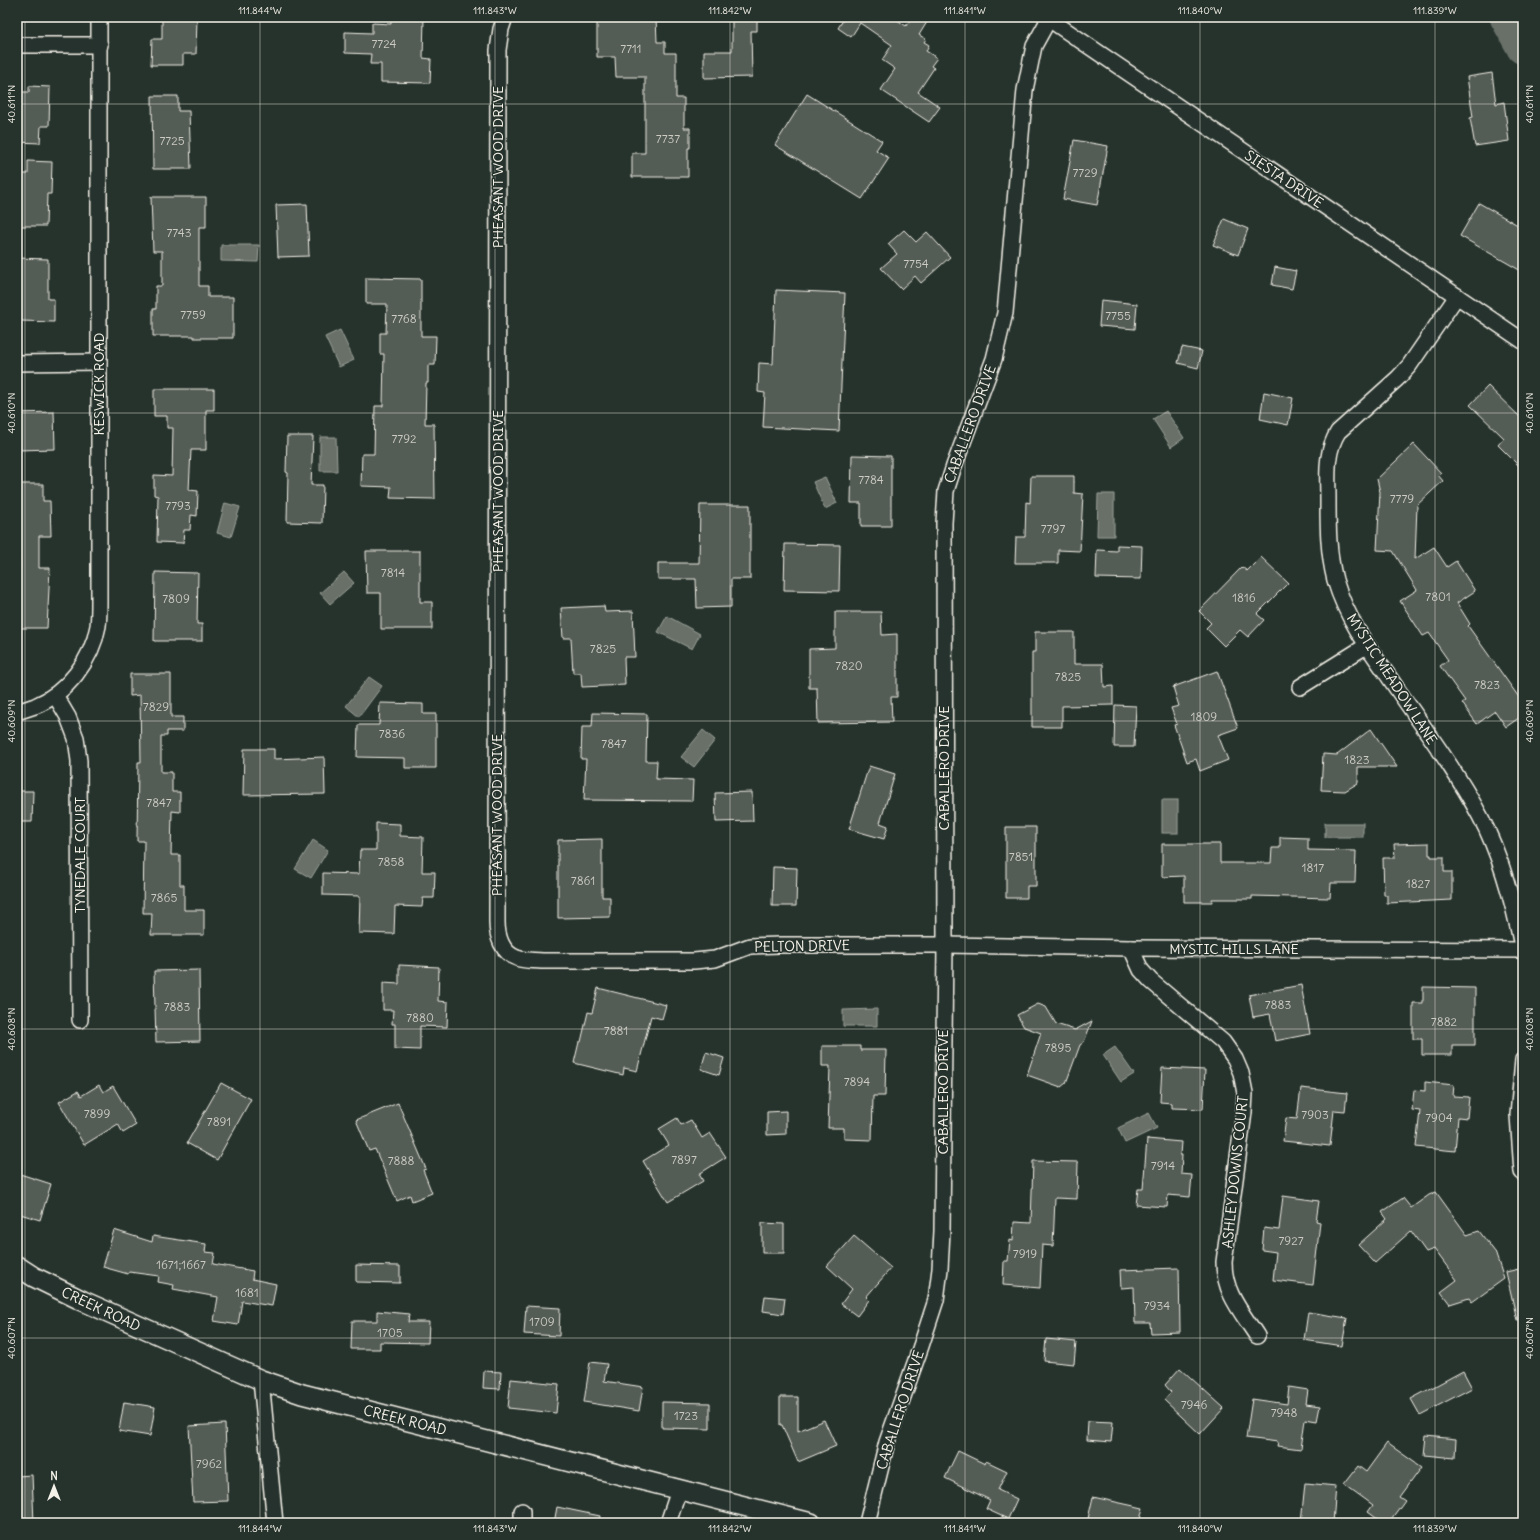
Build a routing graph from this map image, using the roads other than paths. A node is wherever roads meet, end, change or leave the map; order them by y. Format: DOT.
graph roads {
  1 [pos="99,17"];
  2 [pos="505,17"];
  3 [pos="1048,18"];
  4 [pos="17,45"];
  5 [pos="100,45"];
  6 [pos="1457,296"];
  7 [pos="1523,341"];
  8 [pos="100,362"];
  9 [pos="17,363"];
  10 [pos="1366,646"];
  11 [pos="1300,687"];
  12 [pos="55,695"];
  13 [pos="17,712"];
  14 [pos="944,945"];
  15 [pos="1131,948"];
  16 [pos="1523,950"];
  17 [pos="517,958"];
  18 [pos="80,1020"];
  19 [pos="1523,1060"];
  20 [pos="1522,1172"];
  21 [pos="17,1266"];
  22 [pos="1257,1336"];
  23 [pos="261,1380"];
  24 [pos="679,1490"];
  25 [pos="275,1523"];
  26 [pos="668,1523"];
  27 [pos="811,1523"];
  28 [pos="867,1523"];
  1 -- 5 [label="street, KESWICK ROAD"];
  2 -- 17 [label="street, PHEASANT WOOD DRIVE"];
  3 -- 6 [label="street, SIESTA DRIVE"];
  3 -- 14 [label="street, CABALLERO DRIVE"];
  4 -- 5 [label="street"];
  5 -- 8 [label="street, KESWICK ROAD"];
  6 -- 7 [label="street, SIESTA DRIVE"];
  6 -- 10 [label="street, MYSTIC MEADOW LANE"];
  8 -- 9 [label="street"];
  8 -- 12 [label="street, KESWICK ROAD"];
  10 -- 11 [label="street"];
  10 -- 16 [label="street, MYSTIC MEADOW LANE"];
  12 -- 13 [label="street, KESWICK ROAD"];
  12 -- 18 [label="street, TYNEDALE COURT"];
  14 -- 15 [label="street, MYSTIC HILLS LANE"];
  14 -- 17 [label="street, PELTON DRIVE"];
  14 -- 28 [label="street, CABALLERO DRIVE"];
  15 -- 16 [label="street, MYSTIC HILLS LANE"];
  15 -- 22 [label="street, ASHLEY DOWNS COURT"];
  19 -- 20 [label="street"];
  21 -- 23 [label="street, CREEK ROAD"];
  23 -- 24 [label="street, CREEK ROAD"];
  23 -- 25 [label="street"];
  24 -- 26 [label="street"];
  24 -- 27 [label="street, CREEK ROAD"];
}
